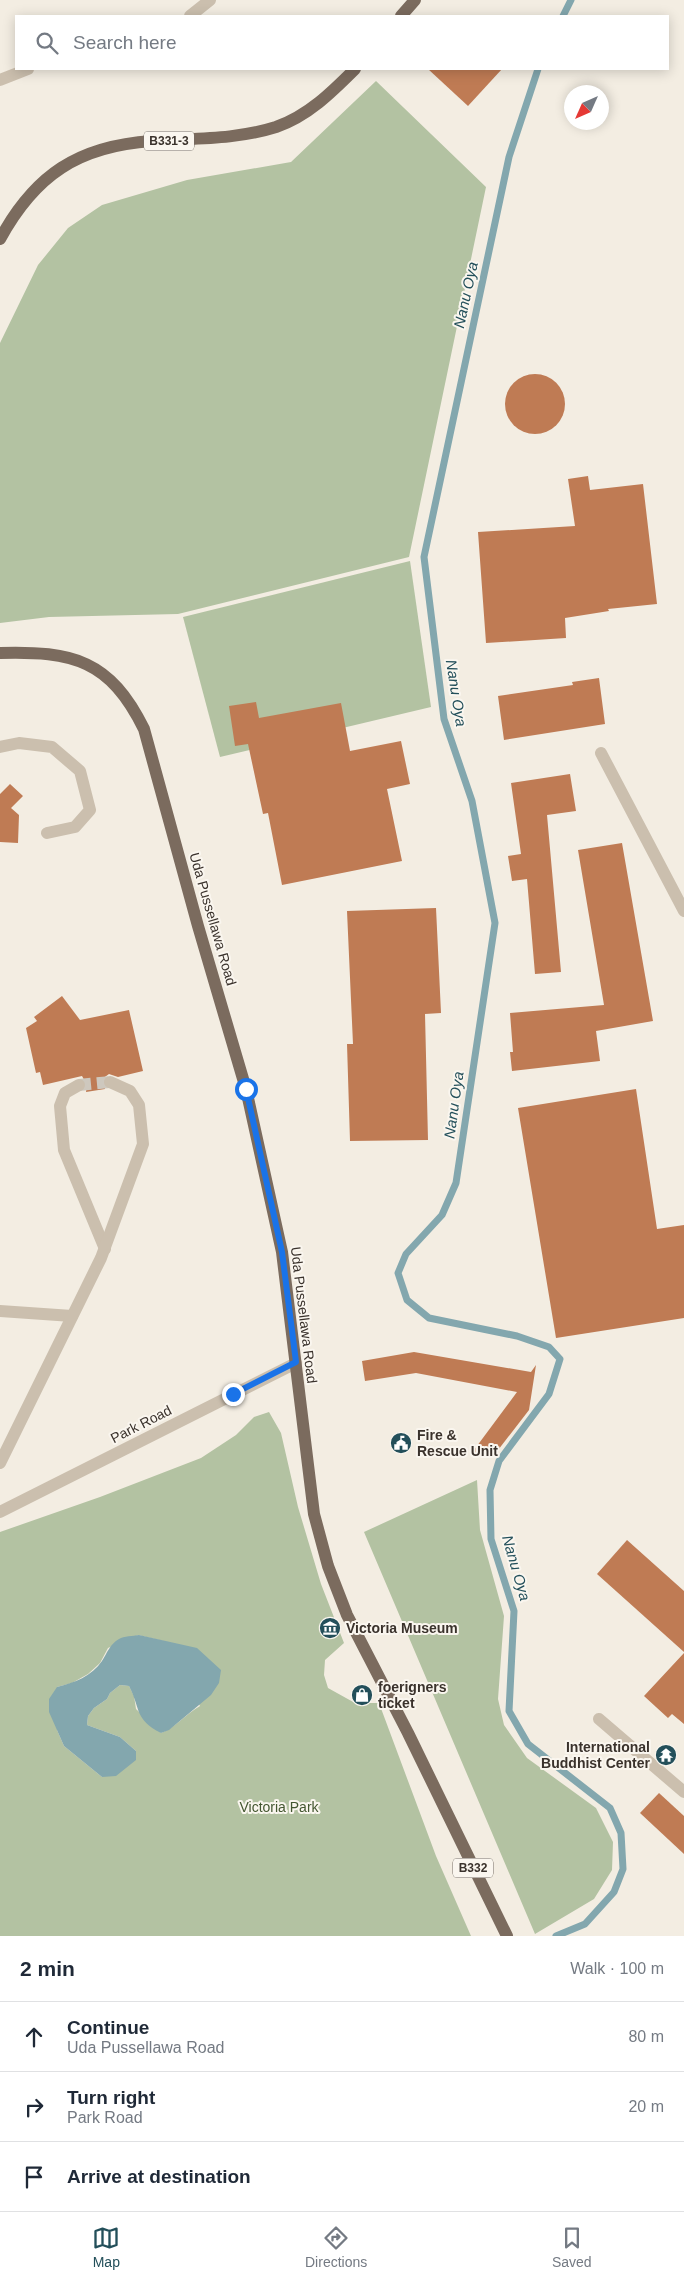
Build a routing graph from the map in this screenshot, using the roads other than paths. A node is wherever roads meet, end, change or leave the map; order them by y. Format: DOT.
graph roads {
  1 [pos="210,0"];
  2 [pos="415,0"];
  3 [pos="191,15"];
  4 [pos="402,15"];
  5 [pos="25,70"];
  6 [pos="354,70"];
  7 [pos="0,80"];
  8 [pos="0,239"];
  9 [pos="0,654"];
  10 [pos="0,747"];
  11 [pos="601,753"];
  12 [pos="47,833"];
  13 [pos="684,911"];
  14 [pos="110,1082"];
  15 [pos="79,1085"];
  16 [pos="105,1249"];
  17 [pos="0,1311"];
  18 [pos="72,1316"];
  19 [pos="296,1362"];
  20 [pos="0,1463"];
  21 [pos="0,1512"];
  22 [pos="599,1719"];
  23 [pos="684,1792"];
  24 [pos="506,1935"];
  1 -- 3 [label="street"];
  2 -- 4 [label="main road"];
  5 -- 7 [label="street"];
  6 -- 8 [label="main road, B331-3"];
  9 -- 19 [label="main road, Uda Pussellawa Road / B332"];
  10 -- 12 [label="street"];
  11 -- 13 [label="street"];
  14 -- 16 [label="street"];
  15 -- 16 [label="street"];
  16 -- 18 [label="street"];
  17 -- 18 [label="street"];
  18 -- 20 [label="street"];
  19 -- 21 [label="street, Park Road"];
  19 -- 24 [label="main road, Uda Pussellawa Road / B332"];
  22 -- 23 [label="street"];
}
